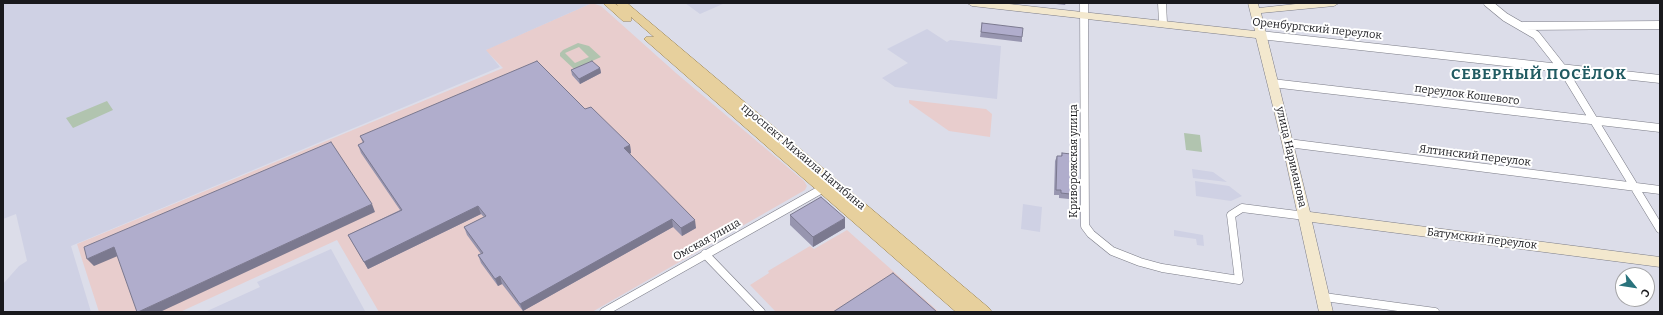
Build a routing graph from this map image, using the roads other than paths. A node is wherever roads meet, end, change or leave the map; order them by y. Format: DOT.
graph roads {
  1 [pos="608,3"];
  2 [pos="622,3"];
  3 [pos="972,3"];
  4 [pos="1084,3"];
  5 [pos="1162,3"];
  6 [pos="1334,3"];
  7 [pos="1488,3"];
  8 [pos="1254,7"];
  9 [pos="1085,14"];
  10 [pos="1163,23"];
  11 [pos="1660,25"];
  12 [pos="1523,26"];
  13 [pos="1260,35"];
  14 [pos="1562,68"];
  15 [pos="1660,79"];
  16 [pos="1272,83"];
  17 [pos="1593,121"];
  18 [pos="1660,128"];
  19 [pos="1288,143"];
  20 [pos="1634,187"];
  21 [pos="822,189"];
  22 [pos="1660,190"];
  23 [pos="1305,216"];
  24 [pos="1660,228"];
  25 [pos="705,254"];
  26 [pos="1660,262"];
  27 [pos="1324,297"];
  28 [pos="604,312"];
  29 [pos="761,312"];
  30 [pos="966,312"];
  31 [pos="984,312"];
  32 [pos="1326,312"];
  33 [pos="1435,312"];
  1 -- 21 [label="main road, проспект Михаила Нагибина"];
  2 -- 31 [label="main road, проспект Михаила Нагибина"];
  3 -- 9 [label="street, Оренбургский переулок"];
  4 -- 9 [label="street, Криворожская улица"];
  5 -- 10 [label="street"];
  6 -- 8 [label="street"];
  7 -- 12 [label="street"];
  8 -- 13 [label="street, улица Нариманова"];
  9 -- 10 [label="street, Оренбургский переулок"];
  9 -- 23 [label="street, Криворожская улица"];
  10 -- 13 [label="street, Оренбургский переулок"];
  11 -- 12 [label="street"];
  12 -- 14 [label="street"];
  13 -- 14 [label="street, Оренбургский переулок"];
  13 -- 16 [label="street, улица Нариманова"];
  14 -- 15 [label="street, Оренбургский переулок"];
  14 -- 17 [label="street"];
  16 -- 17 [label="street, переулок Кошевого"];
  16 -- 19 [label="street, улица Нариманова"];
  17 -- 18 [label="street, переулок Кошевого"];
  17 -- 20 [label="street"];
  19 -- 20 [label="street, Ялтинский переулок"];
  19 -- 23 [label="street, улица Нариманова"];
  20 -- 22 [label="street, Ялтинский переулок"];
  20 -- 24 [label="street"];
  21 -- 25 [label="street, Омская улица"];
  21 -- 30 [label="main road, проспект Михаила Нагибина"];
  23 -- 26 [label="street, Батумский переулок"];
  23 -- 27 [label="street, улица Нариманова"];
  25 -- 28 [label="street, Омская улица"];
  25 -- 29 [label="street"];
  27 -- 32 [label="street, улица Нариманова"];
  27 -- 33 [label="street"];
}
